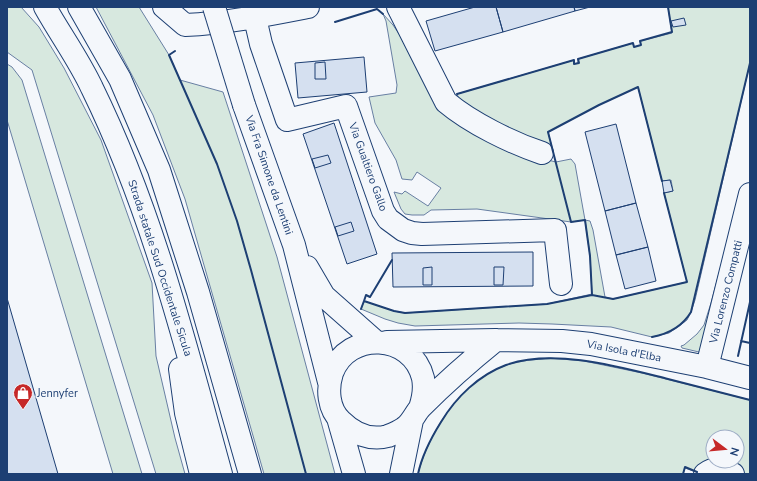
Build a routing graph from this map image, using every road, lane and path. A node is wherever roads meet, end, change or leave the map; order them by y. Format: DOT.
graph roads {
  1 [pos="37,7"];
  2 [pos="79,7"];
  3 [pos="164,7"];
  4 [pos="214,7"];
  5 [pos="308,7"];
  6 [pos="398,7"];
  7 [pos="50,15"];
  8 [pos="255,18"];
  9 [pos="542,153"];
  10 [pos="750,194"];
  11 [pos="746,227"];
  12 [pos="294,245"];
  13 [pos="561,284"];
  14 [pos="171,295"];
  15 [pos="496,340"];
  16 [pos="380,342"];
  17 [pos="707,367"];
  18 [pos="750,378"];
  19 [pos="329,382"];
  20 [pos="416,414"];
  21 [pos="338,418"];
  22 [pos="201,474"];
  23 [pos="221,474"];
  24 [pos="250,474"];
  25 [pos="354,474"];
  26 [pos="401,474"];
  27 [pos="705,474"];
  28 [pos="733,474"];
  1 -- 7 [label="street, Strada statale Sud Occidentale Sicula"];
  2 -- 24 [label="street"];
  3 -- 8 [label="street"];
  4 -- 12 [label="street, Via Fra Simone da Lentini, bridge"];
  5 -- 8 [label="street"];
  6 -- 9 [label="street"];
  7 -- 14 [label="street, Strada statale Sud Occidentale Sicula"];
  8 -- 13 [label="street, Via Gualtiero Gallo"];
  10 -- 11 [label="street, Via Lorenzo Compatti"];
  11 -- 17 [label="street, Via Lorenzo Compatti"];
  12 -- 16 [label="street"];
  12 -- 19 [label="street"];
  14 -- 22 [label="street"];
  14 -- 23 [label="street, Strada statale Sud Occidentale Sicula"];
  15 -- 16 [label="street, Via Isola d'Elba"];
  15 -- 17 [label="street, Via Isola d'Elba"];
  15 -- 20 [label="street"];
  16 -- 19 [label="street"];
  16 -- 20 [label="street"];
  17 -- 18 [label="street, Via Isola d'Elba"];
  19 -- 21 [label="street"];
  20 -- 21 [label="street"];
  20 -- 26 [label="street"];
  21 -- 25 [label="street"];
  27 -- 28 [label="street"];
}
